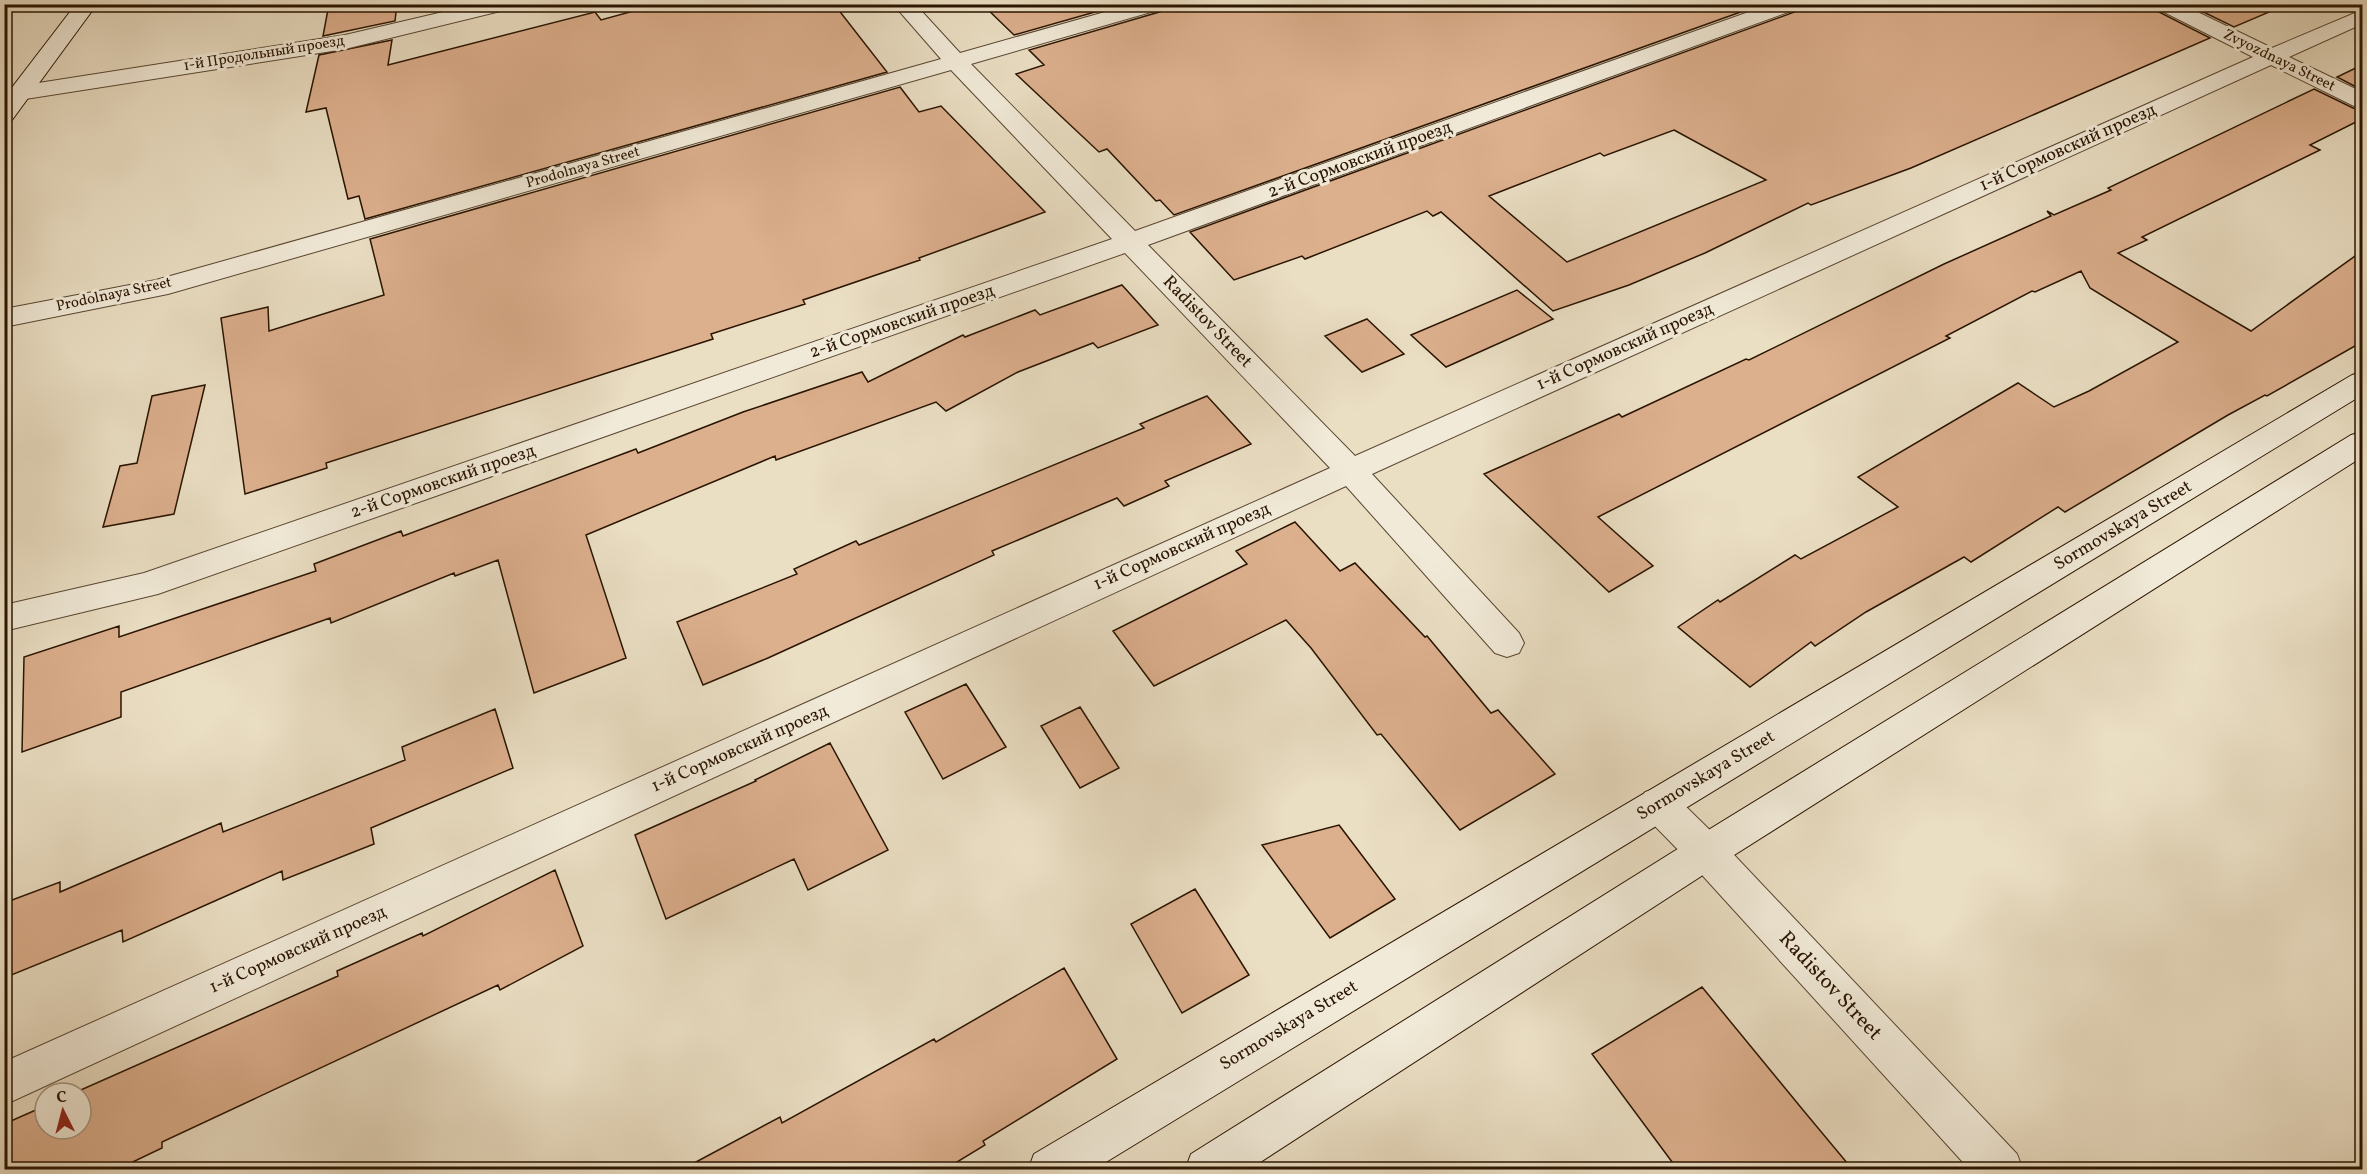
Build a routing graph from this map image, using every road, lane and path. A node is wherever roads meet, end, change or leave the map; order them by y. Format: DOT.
graph roads {
  1 [pos="87,4"];
  2 [pos="506,4"];
  3 [pos="903,4"];
  4 [pos="1158,4"];
  5 [pos="1792,4"];
  6 [pos="2163,4"];
  7 [pos="2362,16"];
  8 [pos="2270,57"];
  9 [pos="956,62"];
  10 [pos="19,93"];
  11 [pos="2362,101"];
  12 [pos="4,115"];
  13 [pos="1130,242"];
  14 [pos="4,318"];
  15 [pos="2362,382"];
  16 [pos="2362,443"];
  17 [pos="1350,471"];
  18 [pos="4,618"];
  19 [pos="1507,643"];
  20 [pos="1658,804"];
  21 [pos="1706,852"];
  22 [pos="4,1084"];
  23 [pos="1050,1170"];
  24 [pos="1207,1170"];
  25 [pos="2001,1170"];
  1 -- 10 [label="street"];
  2 -- 10 [label="street, 1-й Продольный проезд"];
  3 -- 9 [label="street, Radistov Street"];
  4 -- 9 [label="street, Prodolnaya Street"];
  5 -- 13 [label="street, 2-й Сормовский проезд"];
  6 -- 8 [label="street, Zvyozdnaya Street"];
  7 -- 8 [label="street, 1-й Сормовский проезд"];
  8 -- 11 [label="street, Zvyozdnaya Street"];
  8 -- 17 [label="street, 1-й Сормовский проезд"];
  9 -- 13 [label="street, Radistov Street"];
  9 -- 14 [label="street, Prodolnaya Street"];
  10 -- 12 [label="street"];
  13 -- 17 [label="street, Radistov Street"];
  13 -- 18 [label="street, 2-й Сормовский проезд"];
  15 -- 20 [label="street, Sormovskaya Street"];
  16 -- 21 [label="street"];
  17 -- 19 [label="street, Radistov Street"];
  17 -- 22 [label="street, 1-й Сормовский проезд"];
  20 -- 21 [label="street, Radistov Street"];
  20 -- 23 [label="street, Sormovskaya Street"];
  21 -- 24 [label="street"];
  21 -- 25 [label="street, Radistov Street"];
}
